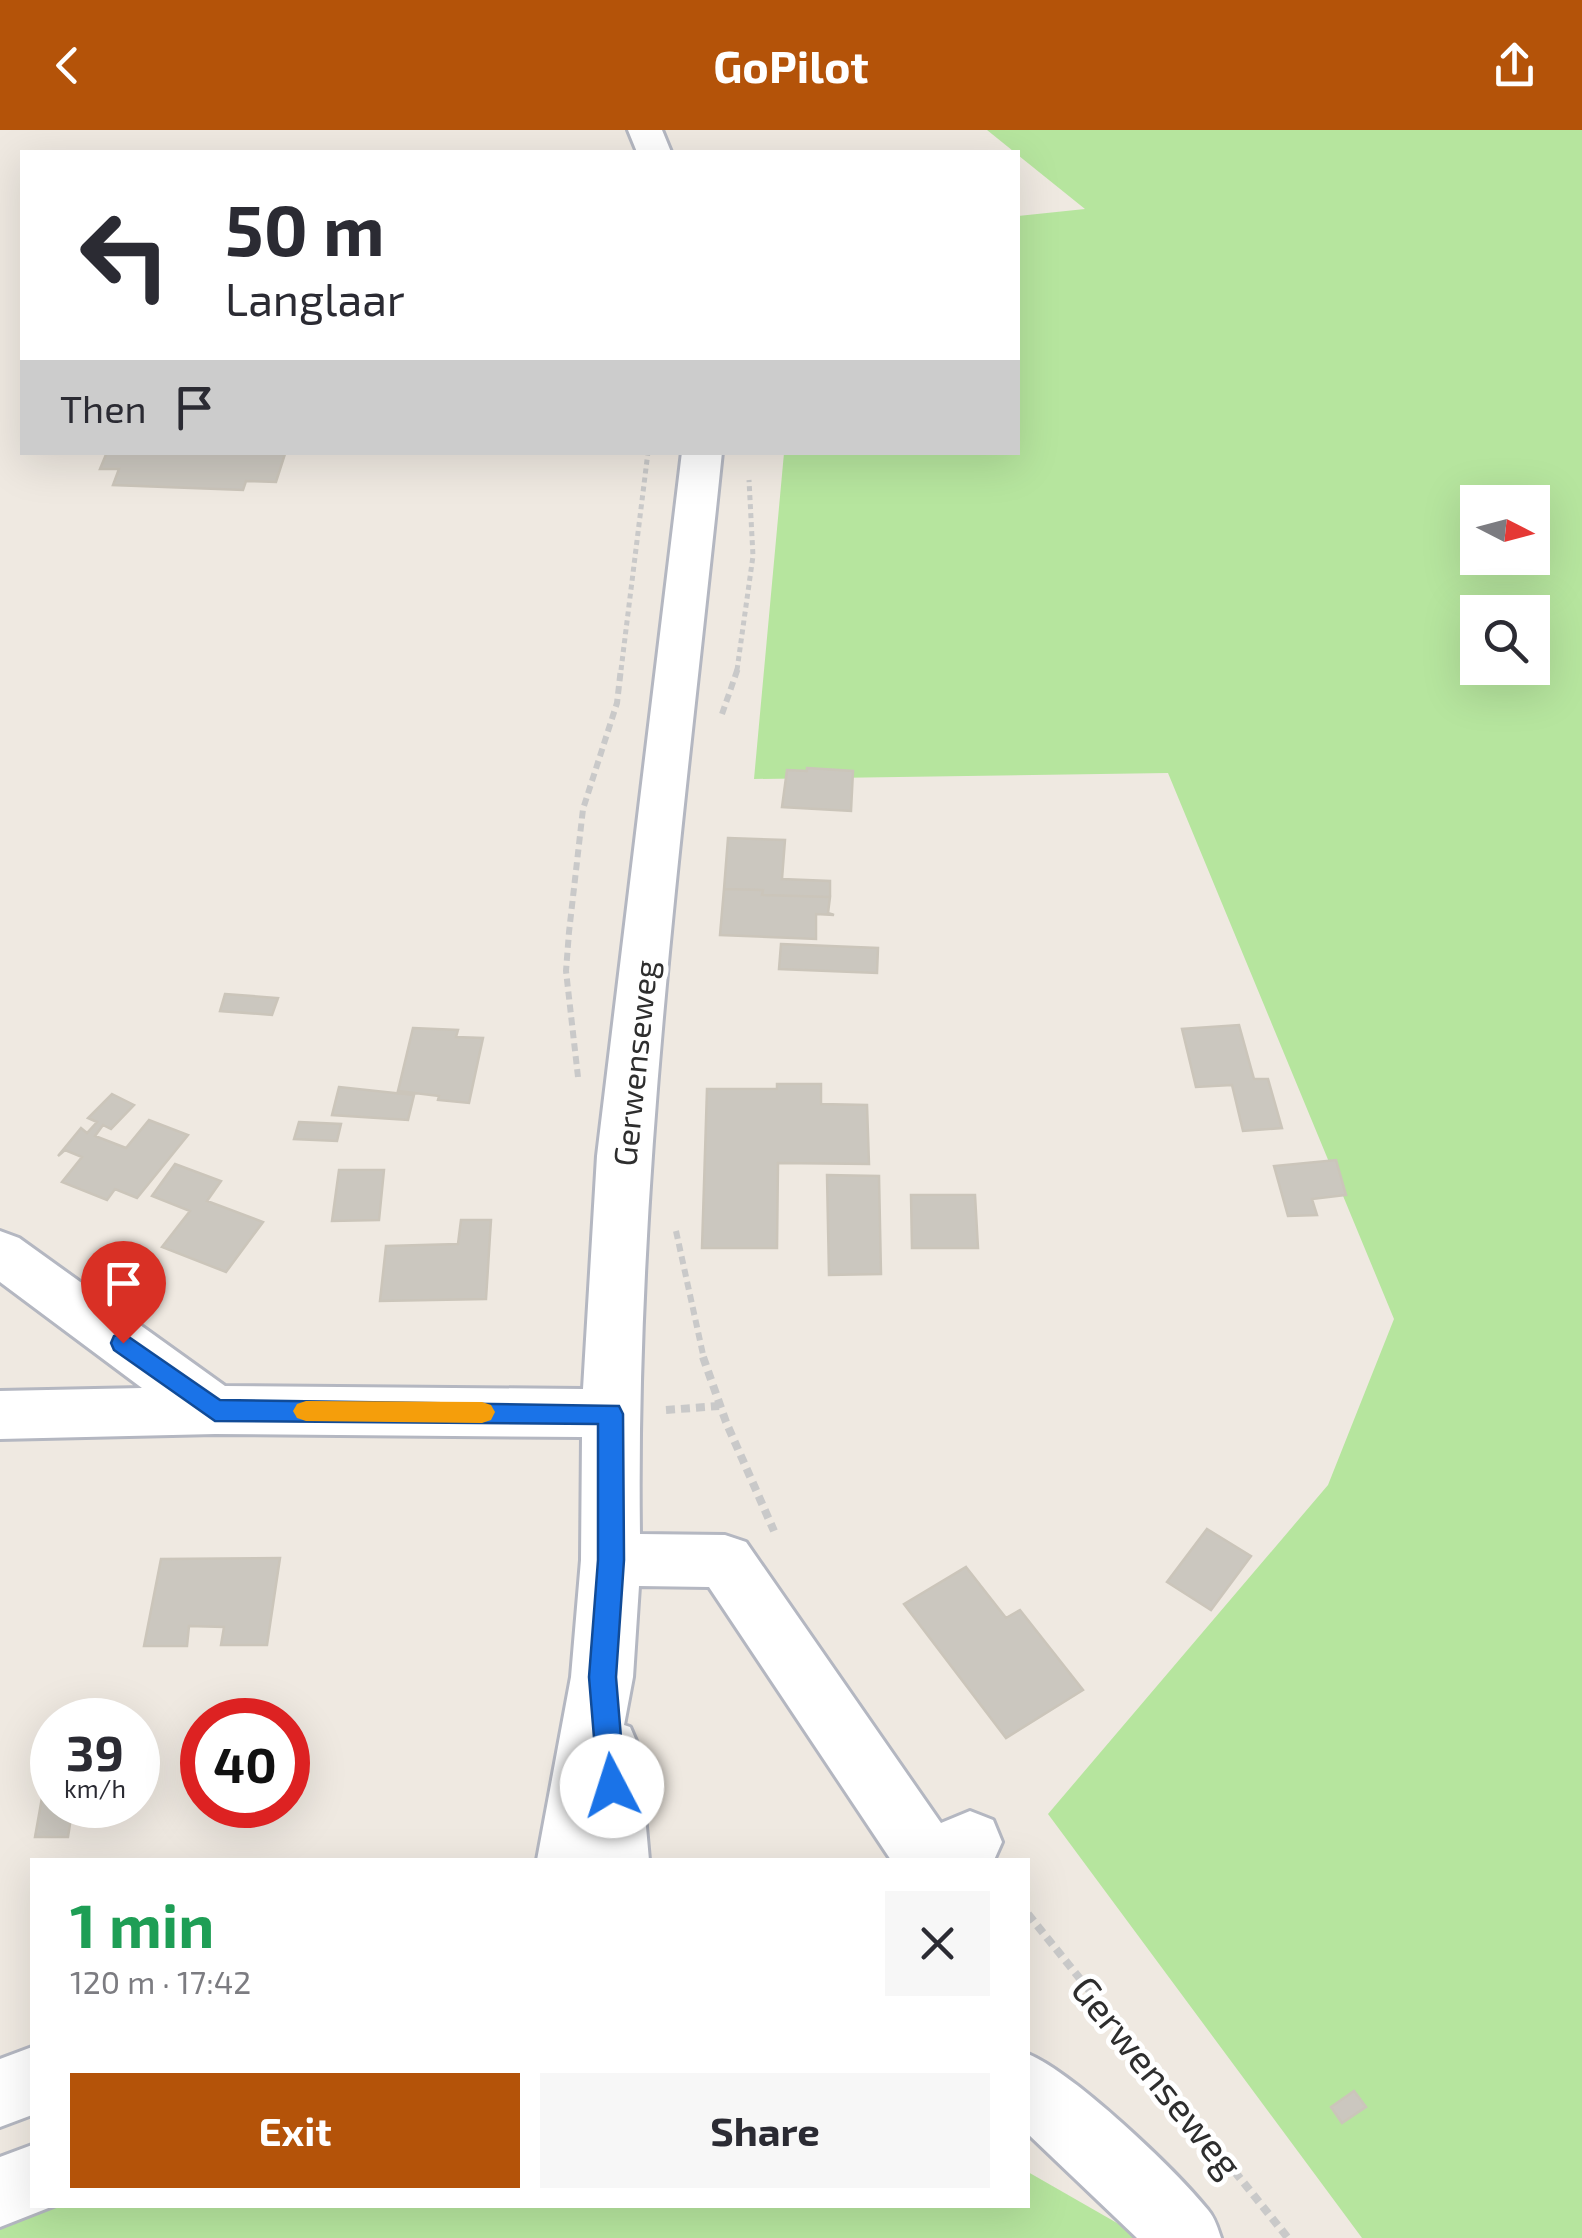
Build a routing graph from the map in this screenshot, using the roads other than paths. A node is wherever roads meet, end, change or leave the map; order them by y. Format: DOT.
graph roads {
  1 [pos="726,460"];
  2 [pos="0,1253"];
  3 [pos="215,1410"];
  4 [pos="610,1414"];
  5 [pos="0,1415"];
  6 [pos="611,1560"];
  7 [pos="602,1677"];
  8 [pos="970,1842"];
  9 [pos="568,1858"];
  10 [pos="617,1858"];
  11 [pos="927,1858"];
  12 [pos="930,1858"];
  13 [pos="30,2082"];
  14 [pos="1030,2090"];
  15 [pos="0,2092"];
  16 [pos="1030,2133"];
  17 [pos="1124,2176"];
  18 [pos="30,2181"];
  19 [pos="0,2192"];
  20 [pos="1186,2238"];
  1 -- 4 [label="street, Gerwenseweg"];
  2 -- 3 [label="street"];
  3 -- 4 [label="street"];
  3 -- 5 [label="street"];
  4 -- 6 [label="street, Gerwenseweg"];
  6 -- 7 [label="street, Gerwenseweg"];
  6 -- 11 [label="street"];
  7 -- 9 [label="street, Gerwenseweg"];
  7 -- 10 [label="street, Gerwenseweg"];
  8 -- 12 [label="street"];
  13 -- 15 [label="street"];
  14 -- 17 [label="street"];
  16 -- 17 [label="street"];
  17 -- 20 [label="street"];
  18 -- 19 [label="street"];
}
